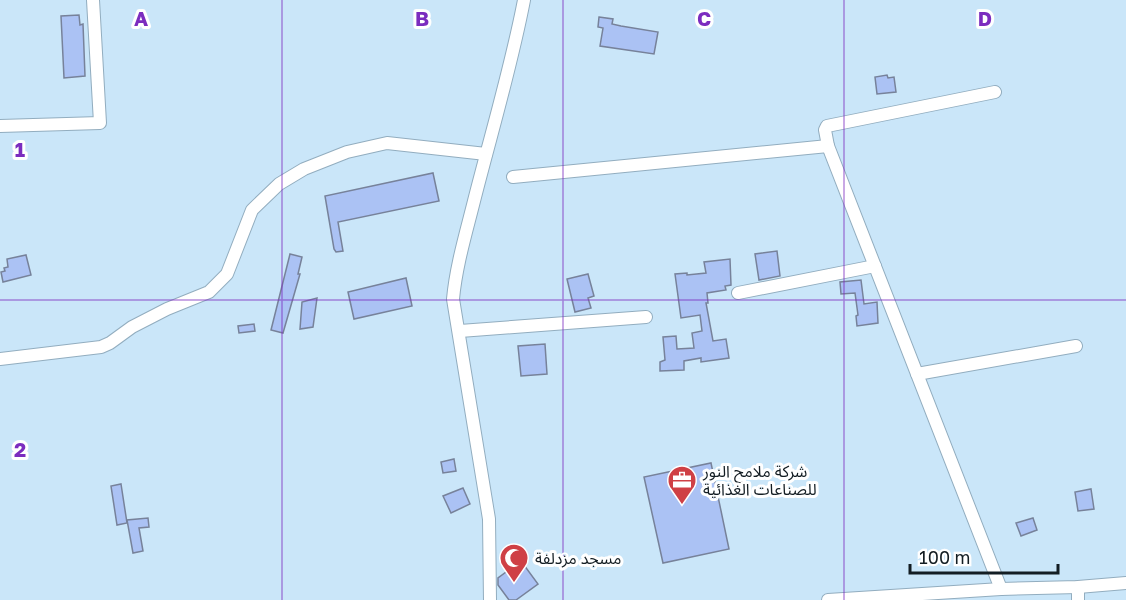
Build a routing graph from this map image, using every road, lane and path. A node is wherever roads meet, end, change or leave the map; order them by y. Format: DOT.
graph roads {
  1 [pos="93,0"];
  2 [pos="524,0"];
  3 [pos="995,92"];
  4 [pos="0,126"];
  5 [pos="828,146"];
  6 [pos="486,154"];
  7 [pos="513,177"];
  8 [pos="875,266"];
  9 [pos="738,292"];
  10 [pos="646,317"];
  11 [pos="460,331"];
  12 [pos="1076,346"];
  13 [pos="0,359"];
  14 [pos="917,374"];
  15 [pos="1126,583"];
  16 [pos="1001,589"];
  17 [pos="1078,594"];
  18 [pos="490,600"];
  19 [pos="828,600"];
  1 -- 4 [label="street"];
  2 -- 6 [label="street"];
  3 -- 5 [label="street"];
  5 -- 7 [label="street"];
  5 -- 8 [label="street"];
  6 -- 11 [label="street"];
  6 -- 13 [label="street"];
  8 -- 9 [label="street"];
  8 -- 14 [label="street"];
  10 -- 11 [label="street"];
  11 -- 18 [label="street"];
  12 -- 14 [label="street"];
  14 -- 16 [label="street"];
  15 -- 17 [label="street"];
  16 -- 17 [label="street"];
  16 -- 19 [label="street"];
}
